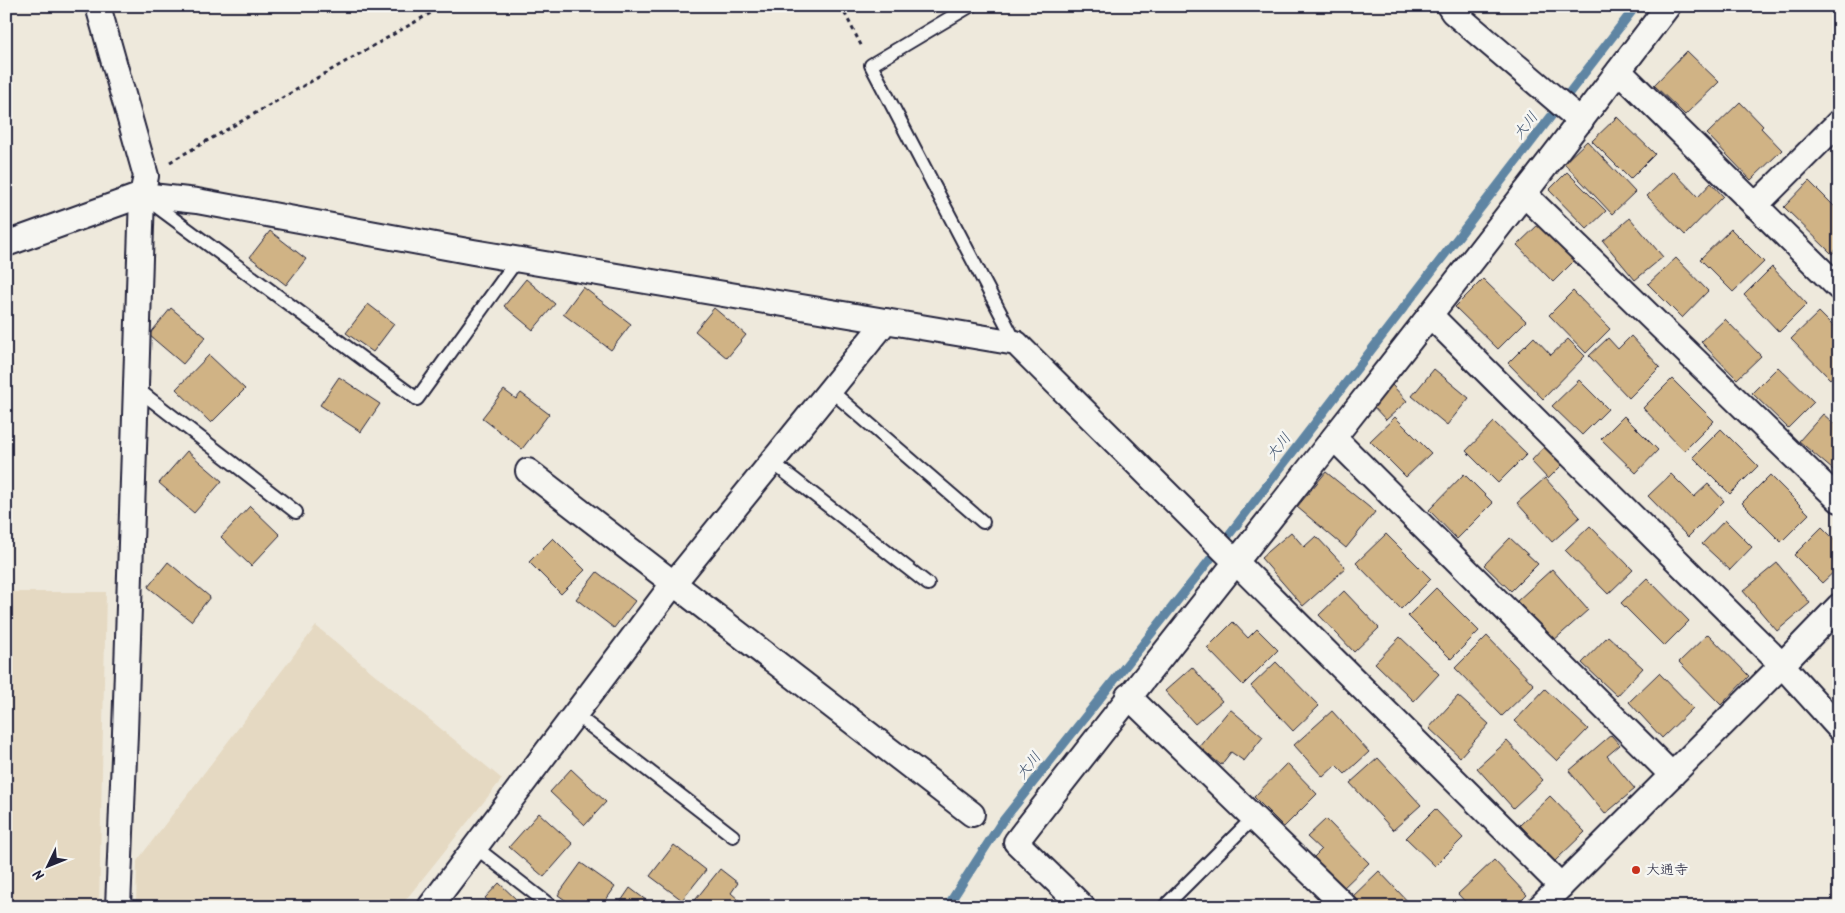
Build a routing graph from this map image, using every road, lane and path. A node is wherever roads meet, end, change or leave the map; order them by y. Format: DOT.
graph roads {
  1 [pos="98,6"];
  2 [pos="443,6"];
  3 [pos="841,6"];
  4 [pos="970,6"];
  5 [pos="1449,6"];
  6 [pos="1668,6"];
  7 [pos="872,65"];
  8 [pos="1619,71"];
  9 [pos="1581,121"];
  10 [pos="1839,122"];
  11 [pos="144,186"];
  12 [pos="1524,194"];
  13 [pos="1755,206"];
  14 [pos="6,244"];
  15 [pos="517,260"];
  16 [pos="1839,288"];
  17 [pos="1430,315"];
  18 [pos="886,321"];
  19 [pos="1016,343"];
  20 [pos="136,388"];
  21 [pos="830,390"];
  22 [pos="1334,438"];
  23 [pos="772,462"];
  24 [pos="528,471"];
  25 [pos="1839,500"];
  26 [pos="296,512"];
  27 [pos="983,522"];
  28 [pos="1235,562"];
  29 [pos="673,584"];
  30 [pos="928,584"];
  31 [pos="1839,606"];
  32 [pos="1782,666"];
  33 [pos="1128,696"];
  34 [pos="575,714"];
  35 [pos="1839,728"];
  36 [pos="1672,775"];
  37 [pos="972,814"];
  38 [pos="1254,817"];
  39 [pos="733,836"];
  40 [pos="476,846"];
  41 [pos="1561,886"];
  42 [pos="118,907"];
  43 [pos="430,907"];
  44 [pos="552,907"];
  45 [pos="1083,907"];
  46 [pos="1164,907"];
  47 [pos="1346,907"];
  48 [pos="1540,907"];
  1 -- 11 [label="street"];
  2 -- 11 [label="path"];
  3 -- 7 [label="path"];
  4 -- 7 [label="lane"];
  5 -- 9 [label="street"];
  6 -- 8 [label="street"];
  7 -- 19 [label="lane"];
  8 -- 9 [label="street"];
  8 -- 13 [label="street"];
  9 -- 12 [label="street"];
  10 -- 13 [label="street"];
  11 -- 14 [label="street"];
  11 -- 15 [label="street"];
  11 -- 15 [label="lane"];
  11 -- 20 [label="street"];
  12 -- 17 [label="street"];
  12 -- 25 [label="street"];
  13 -- 16 [label="street"];
  15 -- 18 [label="street"];
  17 -- 22 [label="street"];
  17 -- 32 [label="street"];
  18 -- 19 [label="street"];
  18 -- 21 [label="street"];
  19 -- 28 [label="street"];
  20 -- 26 [label="lane"];
  20 -- 42 [label="street"];
  21 -- 23 [label="street"];
  21 -- 27 [label="lane"];
  22 -- 28 [label="street"];
  22 -- 36 [label="street"];
  23 -- 29 [label="street"];
  23 -- 30 [label="lane"];
  24 -- 29 [label="street"];
  28 -- 33 [label="street"];
  28 -- 41 [label="street"];
  29 -- 34 [label="street"];
  29 -- 37 [label="street"];
  31 -- 32 [label="street"];
  32 -- 35 [label="street"];
  32 -- 36 [label="street"];
  33 -- 38 [label="street"];
  33 -- 45 [label="street"];
  34 -- 39 [label="lane"];
  34 -- 40 [label="street"];
  36 -- 41 [label="street"];
  38 -- 46 [label="lane"];
  38 -- 47 [label="street"];
  40 -- 43 [label="street"];
  40 -- 44 [label="lane"];
  41 -- 48 [label="street"];
}
